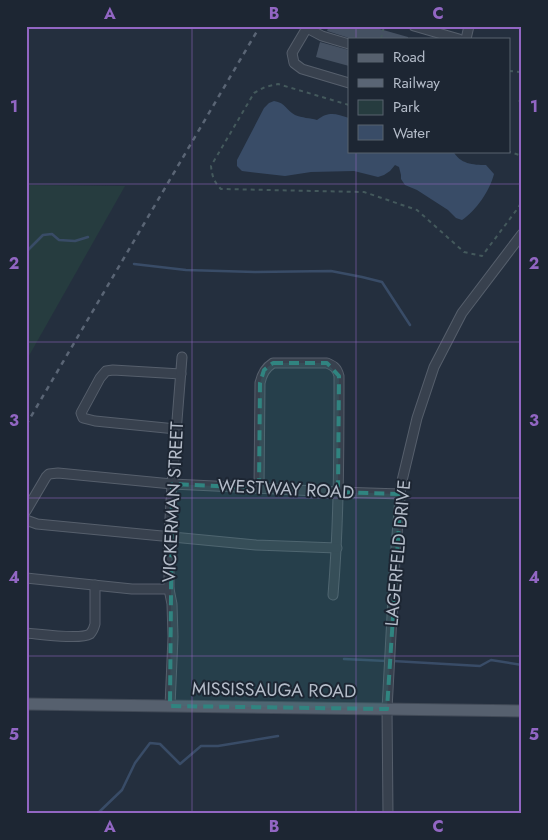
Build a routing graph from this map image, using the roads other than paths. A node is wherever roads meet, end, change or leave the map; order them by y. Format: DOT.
graph roads {
  1 [pos="414,26"];
  2 [pos="307,27"];
  3 [pos="456,38"];
  4 [pos="348,44"];
  5 [pos="348,82"];
  6 [pos="522,234"];
  7 [pos="182,357"];
  8 [pos="181,374"];
  9 [pos="176,429"];
  10 [pos="172,484"];
  11 [pos="259,488"];
  12 [pos="338,492"];
  13 [pos="400,494"];
  14 [pos="26,511"];
  15 [pos="26,520"];
  16 [pos="169,536"];
  17 [pos="337,548"];
  18 [pos="26,578"];
  19 [pos="95,585"];
  20 [pos="169,589"];
  21 [pos="333,595"];
  22 [pos="26,633"];
  23 [pos="26,704"];
  24 [pos="170,706"];
  25 [pos="387,709"];
  26 [pos="522,711"];
  27 [pos="388,814"];
  1 -- 3 [label="street"];
  2 -- 4 [label="street"];
  2 -- 5 [label="street"];
  6 -- 13 [label="street, LAGERFELD DRIVE"];
  7 -- 8 [label="street, VICKERMAN STREET"];
  8 -- 9 [label="street, VICKERMAN STREET"];
  8 -- 9 [label="street"];
  9 -- 10 [label="street, VICKERMAN STREET"];
  10 -- 11 [label="street, WESTWAY ROAD"];
  10 -- 14 [label="street, WESTWAY ROAD"];
  10 -- 16 [label="street, VICKERMAN STREET"];
  11 -- 12 [label="street, WESTWAY ROAD"];
  11 -- 12 [label="street"];
  12 -- 13 [label="street, WESTWAY ROAD"];
  12 -- 17 [label="street"];
  13 -- 25 [label="street, LAGERFELD DRIVE"];
  15 -- 16 [label="street"];
  16 -- 17 [label="street"];
  16 -- 20 [label="street, VICKERMAN STREET"];
  17 -- 21 [label="street"];
  18 -- 19 [label="street"];
  19 -- 20 [label="street"];
  19 -- 22 [label="street"];
  20 -- 24 [label="street, VICKERMAN STREET"];
  23 -- 24 [label="main road, MISSISSAUGA ROAD"];
  24 -- 25 [label="main road, MISSISSAUGA ROAD"];
  25 -- 26 [label="main road, MISSISSAUGA ROAD"];
  25 -- 27 [label="street, LAGERFELD DRIVE"];
}
